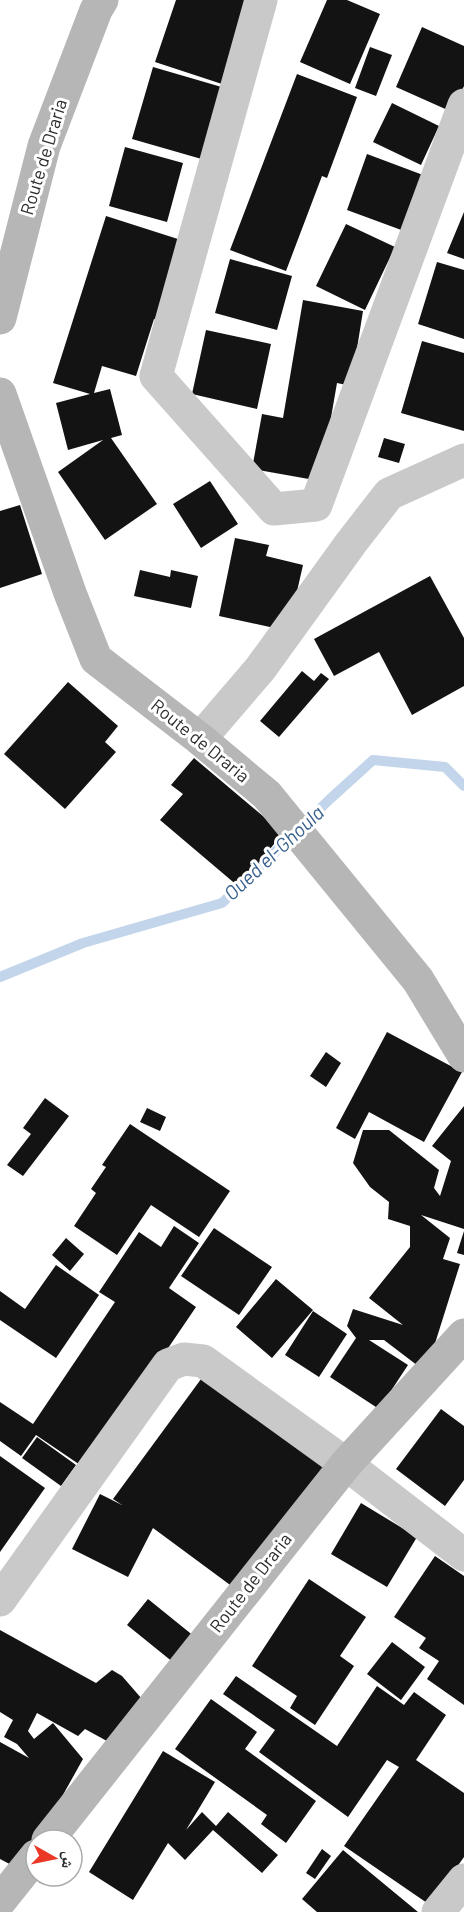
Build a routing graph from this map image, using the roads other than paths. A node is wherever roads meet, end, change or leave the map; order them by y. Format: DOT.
graph roads {
  1 [pos="102,0"];
  2 [pos="261,0"];
  3 [pos="464,105"];
  4 [pos="0,318"];
  5 [pos="0,394"];
  6 [pos="464,460"];
  7 [pos="316,505"];
  8 [pos="351,543"];
  9 [pos="200,739"];
  10 [pos="464,1056"];
  11 [pos="464,1335"];
  12 [pos="346,1464"];
  13 [pos="464,1555"];
  14 [pos="0,1600"];
  15 [pos="58,1828"];
  16 [pos="24,1871"];
  17 [pos="464,1880"];
  18 [pos="0,1901"];
  19 [pos="438,1912"];
  1 -- 4 [label="main road, Route de Draria"];
  2 -- 7 [label="street"];
  3 -- 7 [label="street"];
  5 -- 9 [label="main road, Route de Draria"];
  6 -- 8 [label="street"];
  7 -- 8 [label="street"];
  8 -- 9 [label="street"];
  9 -- 10 [label="main road, Route de Draria"];
  11 -- 12 [label="main road, Route de Draria"];
  12 -- 13 [label="street"];
  12 -- 14 [label="street"];
  12 -- 15 [label="main road, Route de Draria"];
  16 -- 18 [label="main road"];
  17 -- 19 [label="street"];
}
